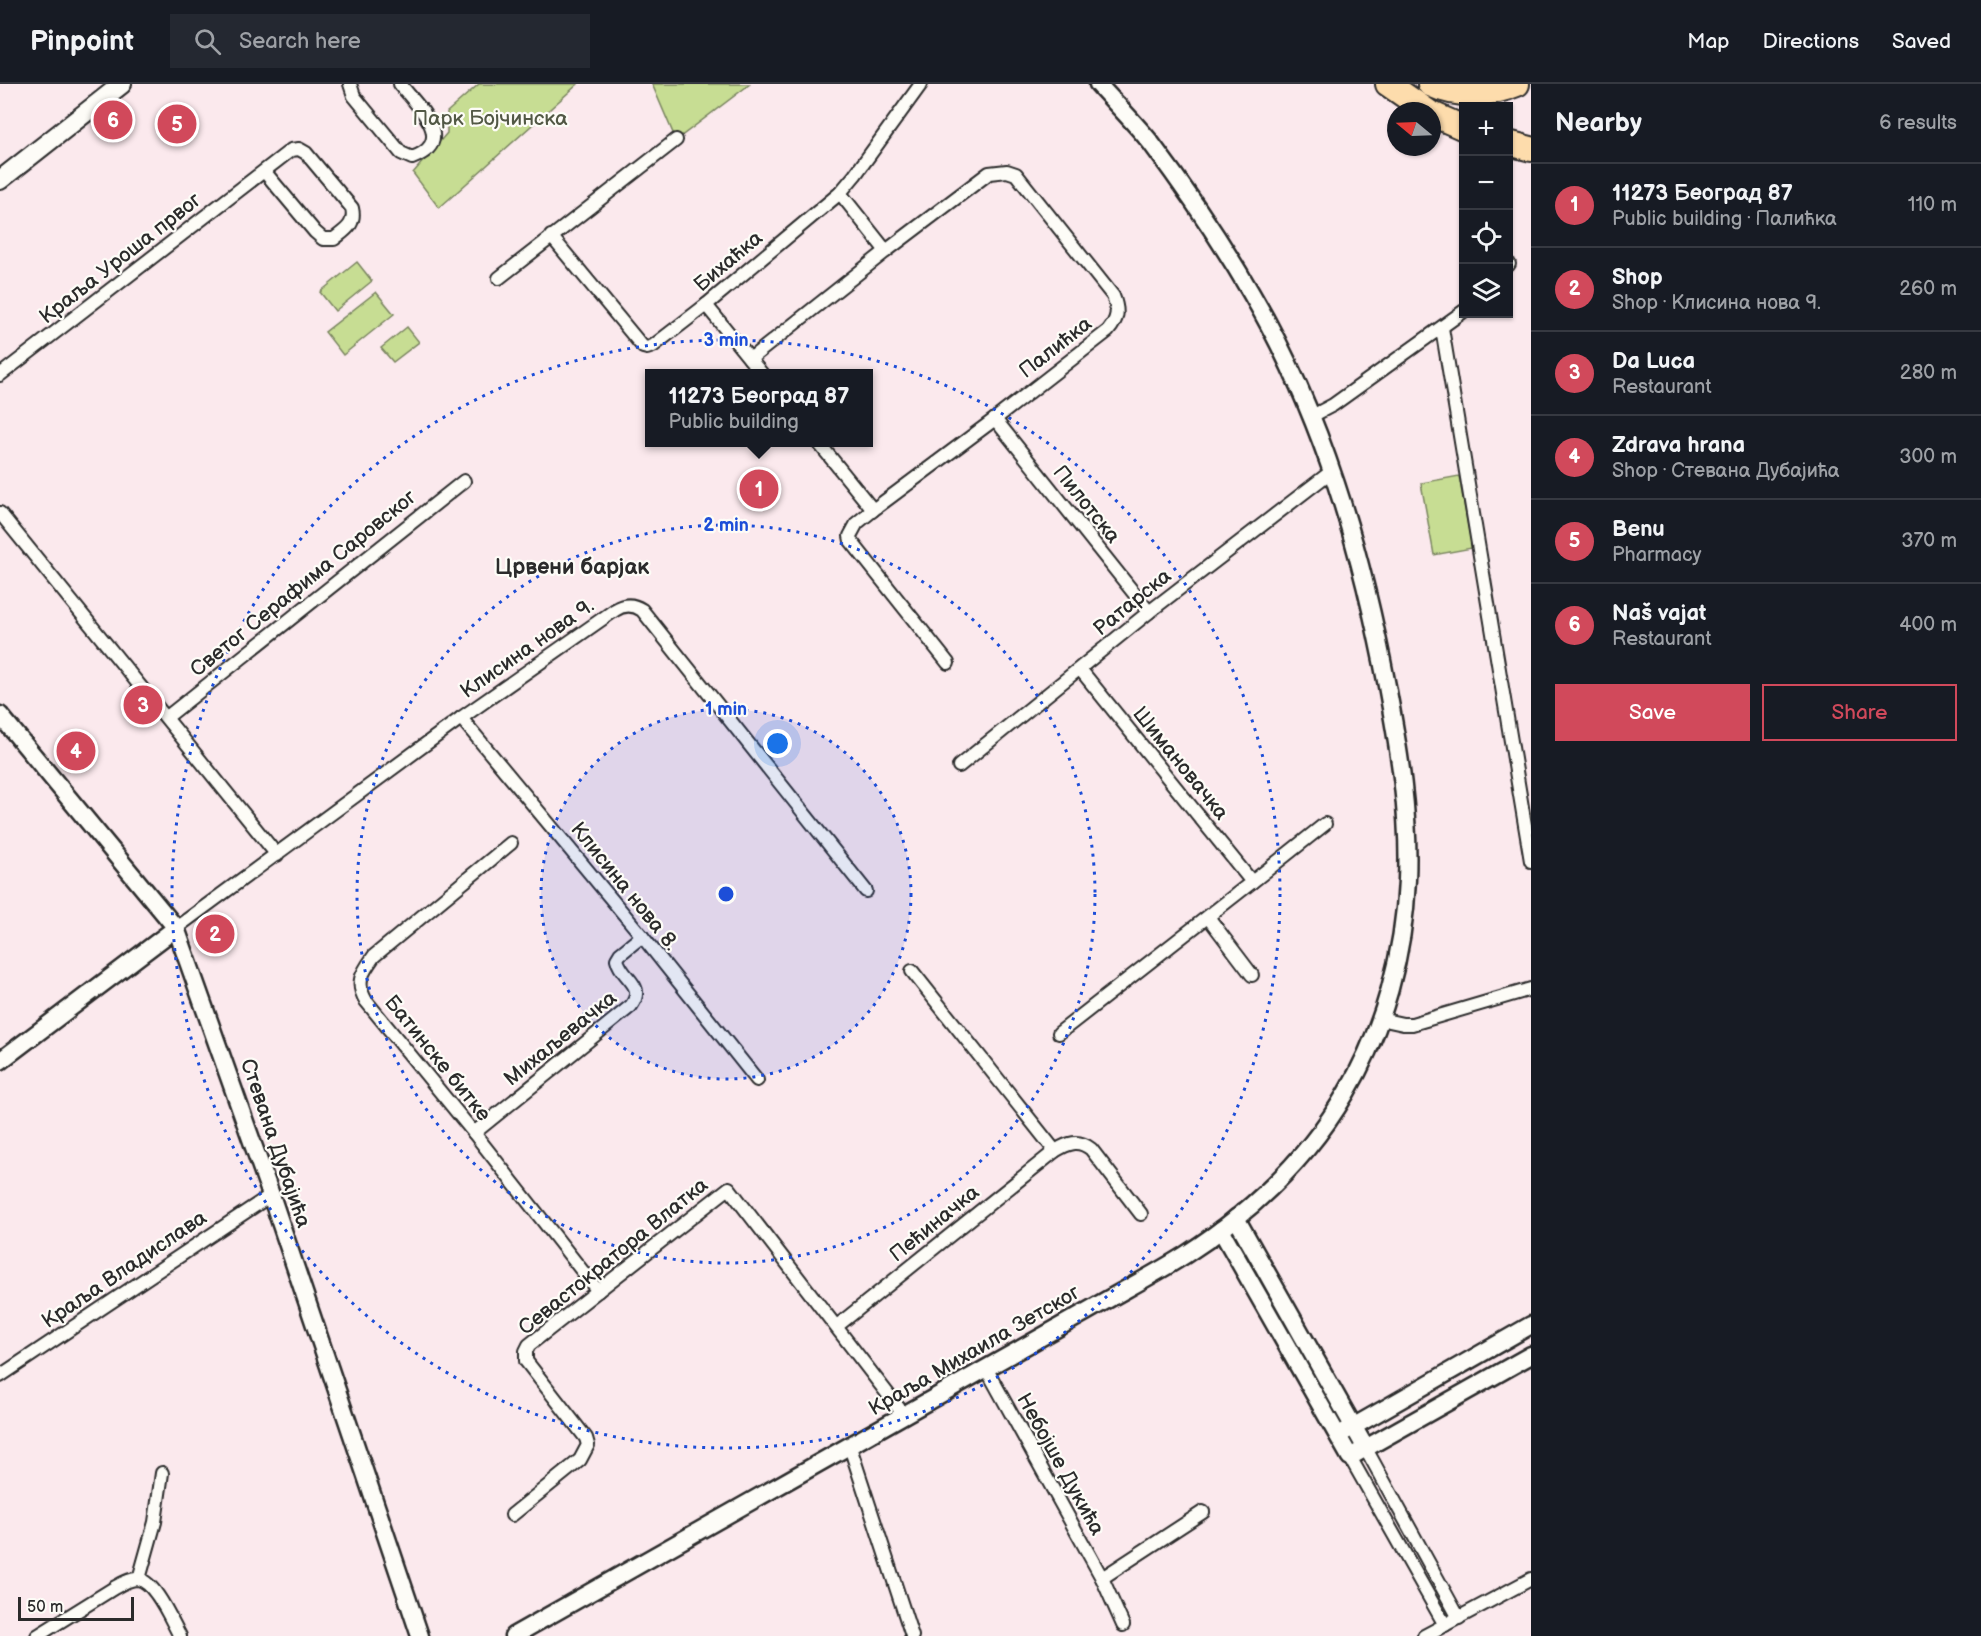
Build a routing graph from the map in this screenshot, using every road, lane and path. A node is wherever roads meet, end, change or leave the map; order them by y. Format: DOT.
graph roads {
  1 [pos="122,84"];
  2 [pos="350,84"];
  3 [pos="400,84"];
  4 [pos="921,84"];
  5 [pos="1098,84"];
  6 [pos="1430,84"];
  7 [pos="1517,84"];
  8 [pos="1392,88"];
  9 [pos="1413,102"];
  10 [pos="1441,118"];
  11 [pos="1459,126"];
  12 [pos="676,141"];
  13 [pos="1513,144"];
  14 [pos="1531,149"];
  15 [pos="264,171"];
  16 [pos="0,180"];
  17 [pos="840,193"];
  18 [pos="551,236"];
  19 [pos="886,251"];
  20 [pos="499,278"];
  21 [pos="706,305"];
  22 [pos="1459,315"];
  23 [pos="1442,328"];
  24 [pos="750,359"];
  25 [pos="758,369"];
  26 [pos="0,375"];
  27 [pos="1312,416"];
  28 [pos="995,419"];
  29 [pos="822,447"];
  30 [pos="1332,471"];
  31 [pos="464,480"];
  32 [pos="873,510"];
  33 [pos="0,513"];
  34 [pos="1149,612"];
  35 [pos="948,663"];
  36 [pos="1080,669"];
  37 [pos="0,715"];
  38 [pos="167,717"];
  39 [pos="461,718"];
  40 [pos="959,766"];
  41 [pos="1325,824"];
  42 [pos="511,843"];
  43 [pos="277,855"];
  44 [pos="1531,861"];
  45 [pos="1252,882"];
  46 [pos="867,891"];
  47 [pos="1208,917"];
  48 [pos="176,928"];
  49 [pos="642,936"];
  50 [pos="912,971"];
  51 [pos="1252,975"];
  52 [pos="1527,991"];
  53 [pos="1380,1019"];
  54 [pos="1059,1033"];
  55 [pos="0,1061"];
  56 [pos="757,1080"];
  57 [pos="474,1133"];
  58 [pos="1055,1150"];
  59 [pos="271,1195"];
  60 [pos="1141,1214"];
  61 [pos="1236,1218"];
  62 [pos="1221,1230"];
  63 [pos="598,1291"];
  64 [pos="1531,1325"];
  65 [pos="837,1326"];
  66 [pos="1530,1356"];
  67 [pos="986,1368"];
  68 [pos="0,1376"];
  69 [pos="904,1415"];
  70 [pos="1352,1426"];
  71 [pos="1337,1436"];
  72 [pos="850,1447"];
  73 [pos="1365,1448"];
  74 [pos="1350,1456"];
  75 [pos="162,1473"];
  76 [pos="1203,1512"];
  77 [pos="512,1515"];
  78 [pos="1102,1578"];
  79 [pos="139,1579"];
  80 [pos="1531,1579"];
  81 [pos="1459,1618"];
  82 [pos="1123,1624"];
  83 [pos="1445,1625"];
  84 [pos="37,1636"];
  85 [pos="180,1636"];
  86 [pos="420,1636"];
  87 [pos="513,1636"];
  88 [pos="912,1636"];
  89 [pos="1424,1636"];
  1 -- 16 [label="main road"];
  2 -- 3 [label="street"];
  4 -- 17 [label="street, Бихаћка"];
  5 -- 27 [label="street, Краља Михаила Зетског"];
  6 -- 7 [label="highway"];
  8 -- 9 [label="highway"];
  10 -- 11 [label="highway"];
  12 -- 18 [label="street"];
  13 -- 14 [label="highway"];
  15 -- 15 [label="street, Краља Уроша првог"];
  15 -- 26 [label="street, Краља Уроша првог"];
  17 -- 19 [label="street"];
  17 -- 21 [label="street, Бихаћка"];
  18 -- 20 [label="street"];
  18 -- 21 [label="street, Бихаћка"];
  19 -- 24 [label="street, Палићка"];
  19 -- 28 [label="street, Палићка"];
  21 -- 24 [label="street"];
  22 -- 23 [label="street"];
  23 -- 27 [label="street"];
  23 -- 44 [label="street"];
  24 -- 25 [label="street"];
  27 -- 30 [label="street, Краља Михаила Зетског"];
  28 -- 32 [label="street, Палићка"];
  28 -- 34 [label="street, Пилотска"];
  29 -- 32 [label="street"];
  30 -- 34 [label="street, Ратарска"];
  30 -- 53 [label="street, Краља Михаила Зетског"];
  31 -- 38 [label="street, Светог Серафима Саровског"];
  32 -- 35 [label="street, Палићка"];
  33 -- 38 [label="street"];
  34 -- 36 [label="street, Ратарска"];
  36 -- 40 [label="street, Ратарска"];
  36 -- 45 [label="street, Шимановачка"];
  37 -- 48 [label="street, Стевана Дубајића"];
  38 -- 43 [label="street"];
  39 -- 43 [label="street, Клисина нова 9."];
  39 -- 46 [label="street, Клисина нова 9."];
  39 -- 49 [label="street, Клисина нова 8."];
  41 -- 45 [label="street"];
  42 -- 57 [label="street, Батинске битке"];
  43 -- 48 [label="street, Клисина нова 9."];
  45 -- 47 [label="street"];
  47 -- 51 [label="street"];
  47 -- 54 [label="street"];
  48 -- 55 [label="street"];
  48 -- 59 [label="street, Стевана Дубајића"];
  49 -- 56 [label="street, Клисина нова 8."];
  49 -- 57 [label="street, Михаљевачка"];
  50 -- 58 [label="street"];
  52 -- 53 [label="street"];
  53 -- 61 [label="street, Краља Михаила Зетског"];
  57 -- 63 [label="street, Батинске битке"];
  58 -- 60 [label="street, Пећиначка"];
  58 -- 65 [label="street, Пећиначка"];
  59 -- 68 [label="street, Краља Владислава"];
  59 -- 86 [label="street, Стевана Дубајића"];
  61 -- 62 [label="street, Краља Михаила Зетског"];
  61 -- 70 [label="street"];
  62 -- 67 [label="street, Краља Михаила Зетског"];
  62 -- 71 [label="street"];
  63 -- 65 [label="street, Севастократора Влатка"];
  63 -- 77 [label="street, Севастократора Влатка"];
  64 -- 70 [label="street"];
  65 -- 69 [label="street, Севастократора Влатка"];
  66 -- 73 [label="street"];
  67 -- 69 [label="street, Краља Михаила Зетског"];
  67 -- 78 [label="street, Небојше Дукића"];
  69 -- 72 [label="street, Краља Михаила Зетског"];
  70 -- 71 [label="street"];
  70 -- 73 [label="street"];
  71 -- 74 [label="street"];
  72 -- 87 [label="street, Краља Михаила Зетског"];
  72 -- 88 [label="street"];
  73 -- 74 [label="street"];
  73 -- 81 [label="street"];
  74 -- 83 [label="street"];
  75 -- 79 [label="street"];
  76 -- 78 [label="street"];
  78 -- 82 [label="street, Небојше Дукића"];
  79 -- 84 [label="street"];
  79 -- 85 [label="street"];
  80 -- 81 [label="street"];
  81 -- 83 [label="street"];
  83 -- 89 [label="street"];
}
